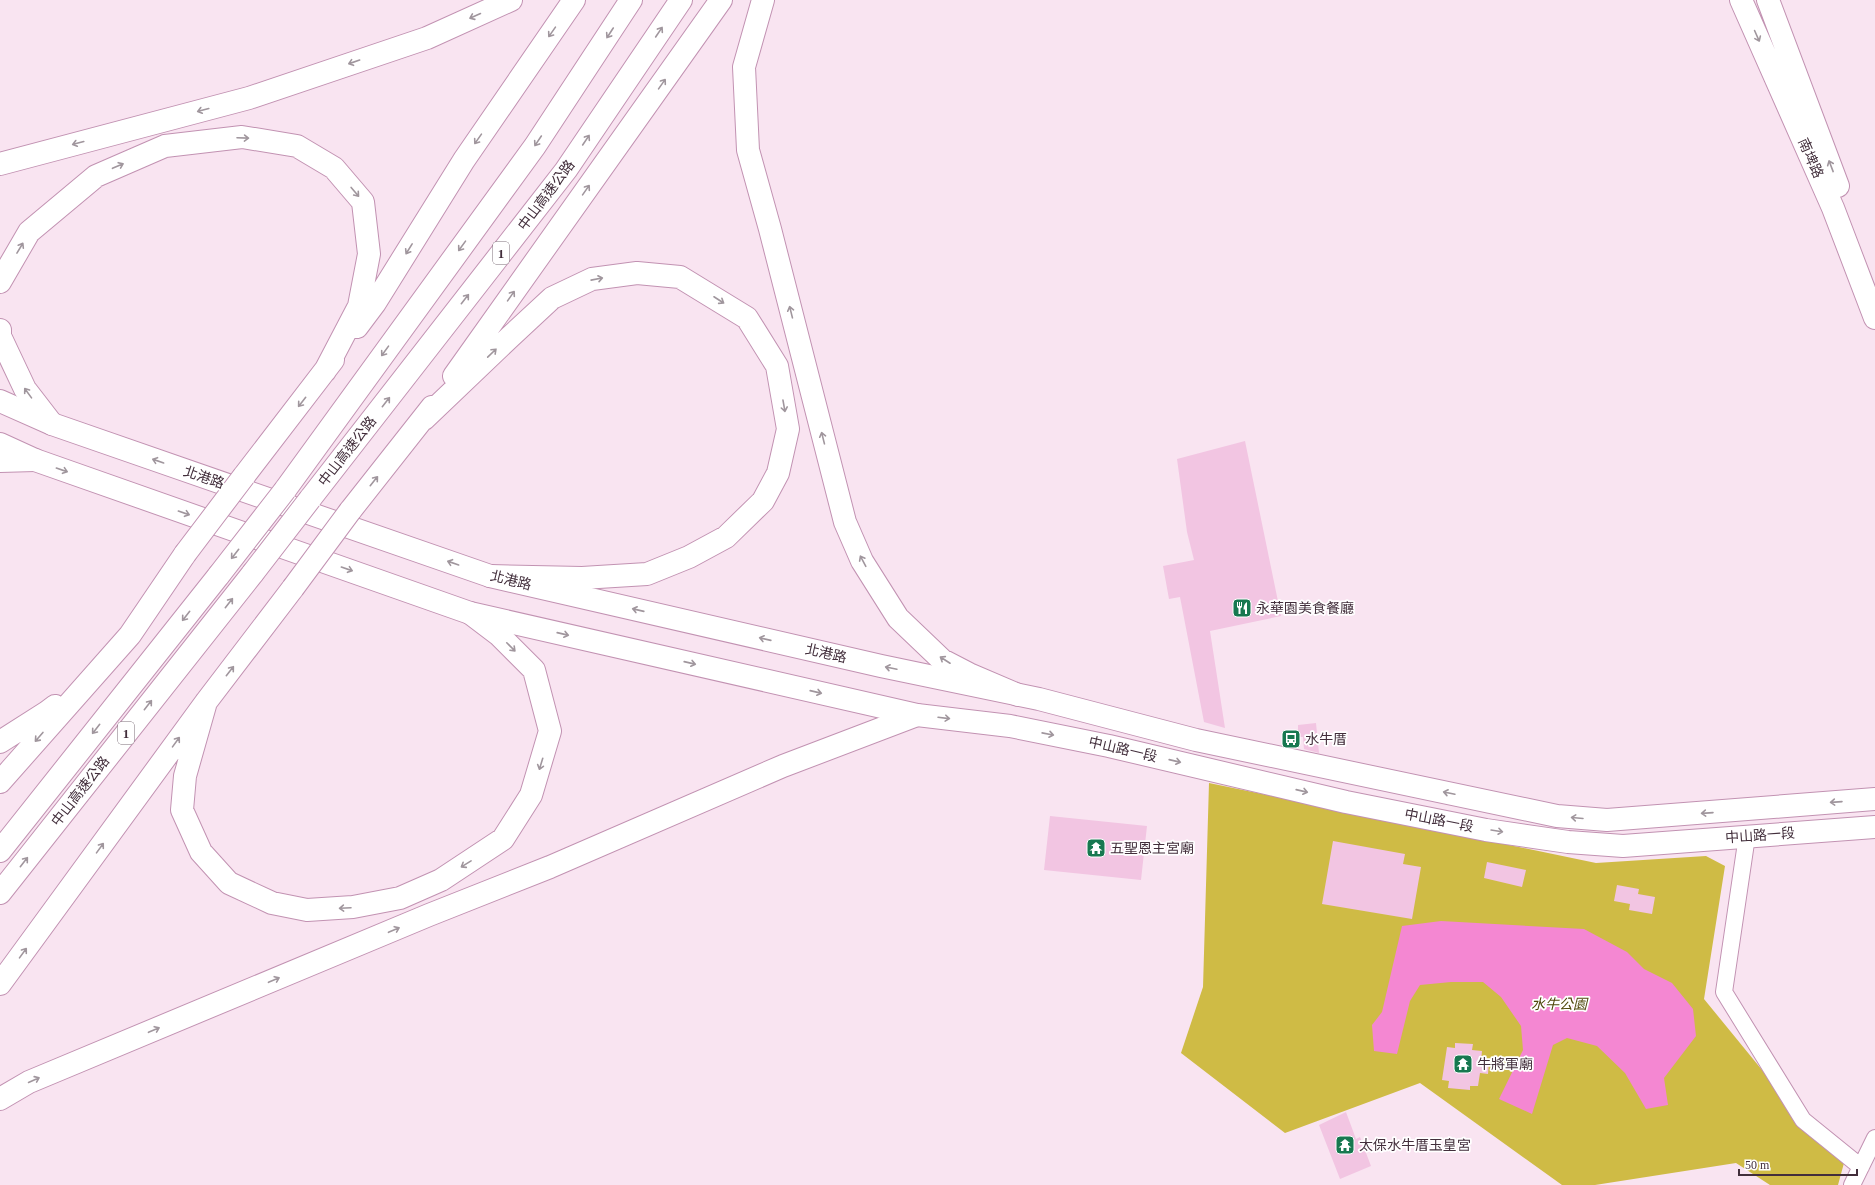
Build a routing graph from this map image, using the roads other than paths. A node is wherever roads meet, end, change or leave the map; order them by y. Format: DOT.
graph roads {
  1 [pos="511,0"];
  2 [pos="574,0"];
  3 [pos="631,0"];
  4 [pos="681,0"];
  5 [pos="721,0"];
  6 [pos="763,0"];
  7 [pos="1741,0"];
  8 [pos="1768,0"];
  9 [pos="0,164"];
  10 [pos="1875,281"];
  11 [pos="0,282"];
  12 [pos="1875,318"];
  13 [pos="0,330"];
  14 [pos="326,371"];
  15 [pos="0,401"];
  16 [pos="424,419"];
  17 [pos="52,424"];
  18 [pos="0,444"];
  19 [pos="35,460"];
  20 [pos="0,461"];
  21 [pos="490,576"];
  22 [pos="470,612"];
  23 [pos="130,635"];
  24 [pos="1018,694"];
  25 [pos="1039,699"];
  26 [pos="206,702"];
  27 [pos="917,715"];
  28 [pos="0,742"];
  29 [pos="0,782"];
  30 [pos="1875,800"];
  31 [pos="1875,827"];
  32 [pos="1747,836"];
  33 [pos="0,851"];
  34 [pos="0,893"];
  35 [pos="0,984"];
  36 [pos="0,1099"];
  37 [pos="1875,1138"];
  38 [pos="1861,1167"];
  39 [pos="1852,1185"];
  1 -- 9 [label="main road, one-way"];
  2 -- 14 [label="main road, one-way"];
  3 -- 33 [label="main road, 中山高速公路 / 1, one-way, bridge"];
  34 -- 4 [label="main road, 中山高速公路 / 1, one-way, bridge"];
  16 -- 5 [label="main road, one-way"];
  24 -- 6 [label="main road, one-way"];
  7 -- 12 [label="main road, 南埤路, one-way"];
  10 -- 8 [label="main road, 南埤路, one-way"];
  11 -- 14 [label="main road, one-way"];
  17 -- 13 [label="main road, one-way"];
  14 -- 23 [label="main road, one-way, bridge"];
  15 -- 17 [label="main road, 北港路"];
  16 -- 21 [label="main road, one-way"];
  26 -- 16 [label="main road, one-way, bridge"];
  21 -- 17 [label="main road, 北港路, one-way"];
  18 -- 19 [label="main road"];
  19 -- 20 [label="main road"];
  19 -- 22 [label="main road, one-way"];
  24 -- 21 [label="main road, 北港路, one-way"];
  22 -- 26 [label="main road, one-way"];
  22 -- 27 [label="main road, one-way"];
  23 -- 28 [label="main road"];
  23 -- 29 [label="main road, one-way"];
  24 -- 25 [label="main road, 北港路"];
  30 -- 25 [label="main road, 中山路一段, one-way"];
  35 -- 26 [label="main road, one-way"];
  27 -- 32 [label="main road, 中山路一段, one-way"];
  36 -- 27 [label="main road, one-way"];
  31 -- 32 [label="main road, 中山路一段"];
  32 -- 38 [label="street"];
  37 -- 38 [label="street"];
  38 -- 39 [label="street"];
}
